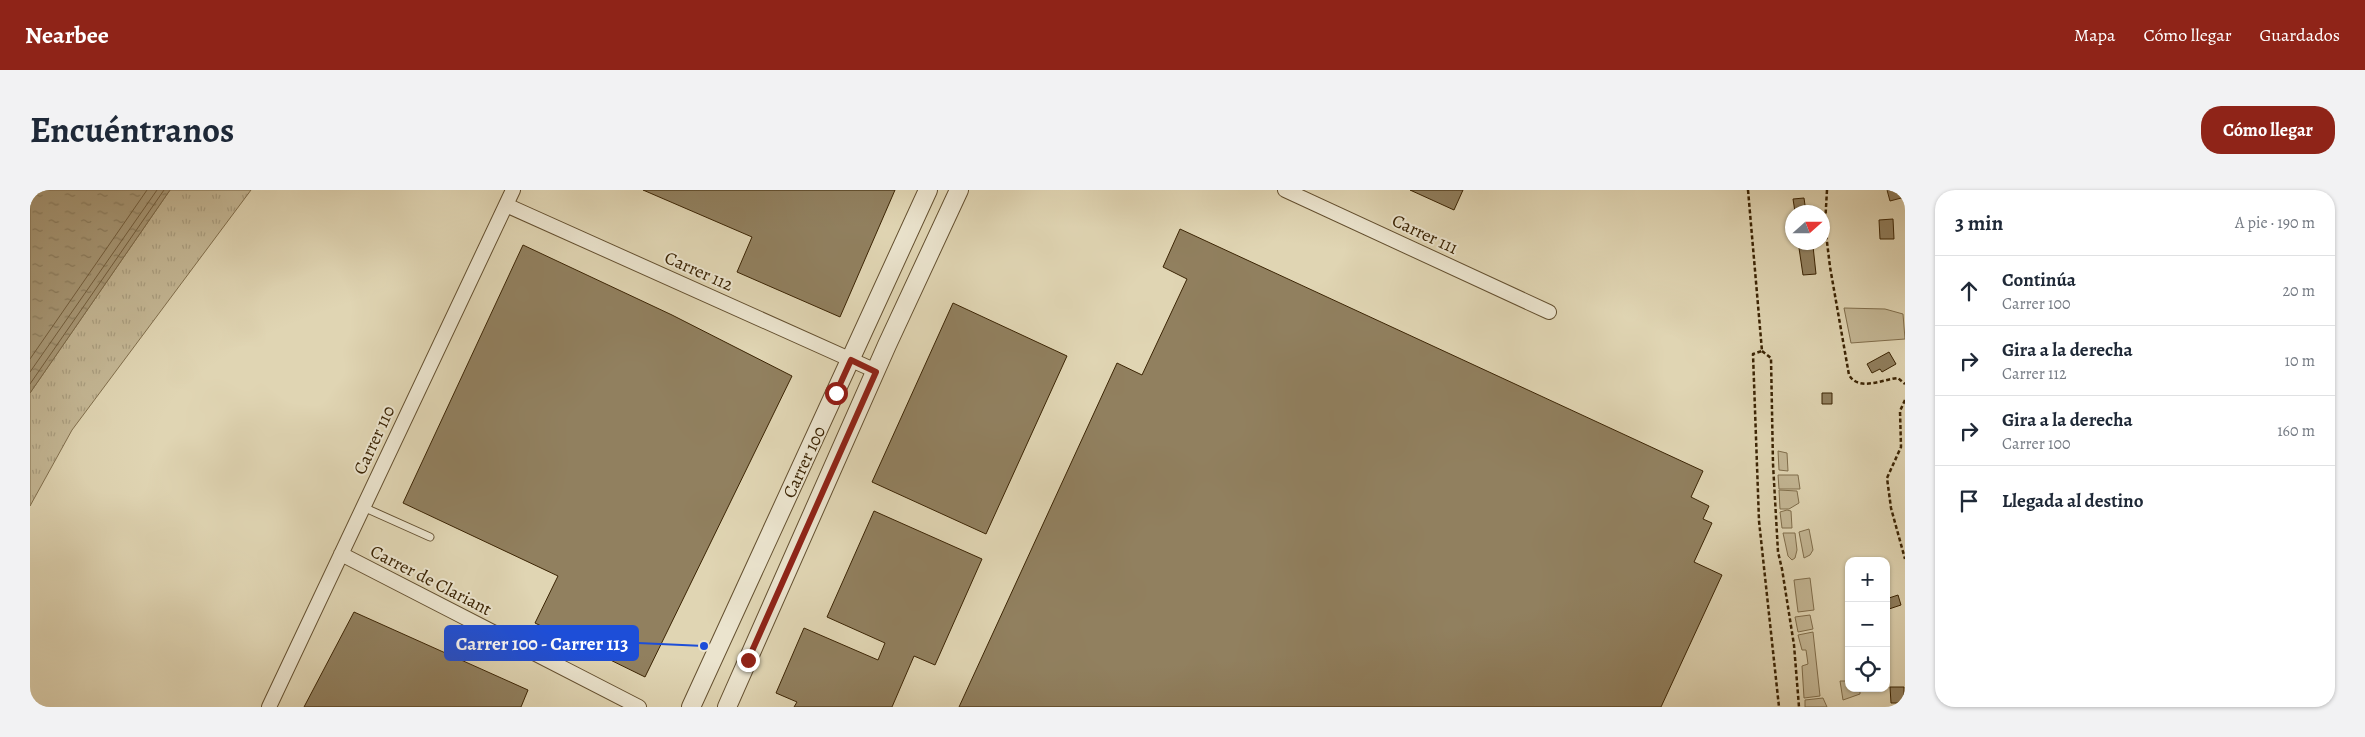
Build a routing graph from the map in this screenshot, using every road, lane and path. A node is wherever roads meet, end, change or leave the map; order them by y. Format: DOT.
graph roads {
  1 [pos="513,190"];
  2 [pos="928,190"];
  3 [pos="959,190"];
  4 [pos="1285,190"];
  5 [pos="1748,190"];
  6 [pos="1827,190"];
  7 [pos="506,205"];
  8 [pos="1548,312"];
  9 [pos="1762,351"];
  10 [pos="851,360"];
  11 [pos="876,372"];
  12 [pos="1905,384"];
  13 [pos="1905,400"];
  14 [pos="363,507"];
  15 [pos="430,537"];
  16 [pos="341,554"];
  17 [pos="1905,558"];
  18 [pos="269,707"];
  19 [pos="639,707"];
  20 [pos="691,707"];
  21 [pos="727,707"];
  22 [pos="1779,707"];
  23 [pos="1799,707"];
  1 -- 7 [label="street, Carrer 110"];
  2 -- 10 [label="street, Carrer 100"];
  3 -- 11 [label="street, Carrer 100"];
  4 -- 8 [label="street, Carrer 111"];
  5 -- 9 [label="path"];
  6 -- 12 [label="path"];
  7 -- 10 [label="street, Carrer 112"];
  7 -- 14 [label="street, Carrer 110"];
  9 -- 22 [label="path"];
  9 -- 23 [label="path"];
  10 -- 11 [label="street, Carrer 112"];
  10 -- 20 [label="street, Carrer 100"];
  11 -- 21 [label="street, Carrer 100"];
  13 -- 17 [label="path"];
  14 -- 15 [label="lane"];
  14 -- 16 [label="street, Carrer 110"];
  16 -- 18 [label="street, Carrer 110"];
  16 -- 19 [label="street, Carrer de Clariant"];
}
